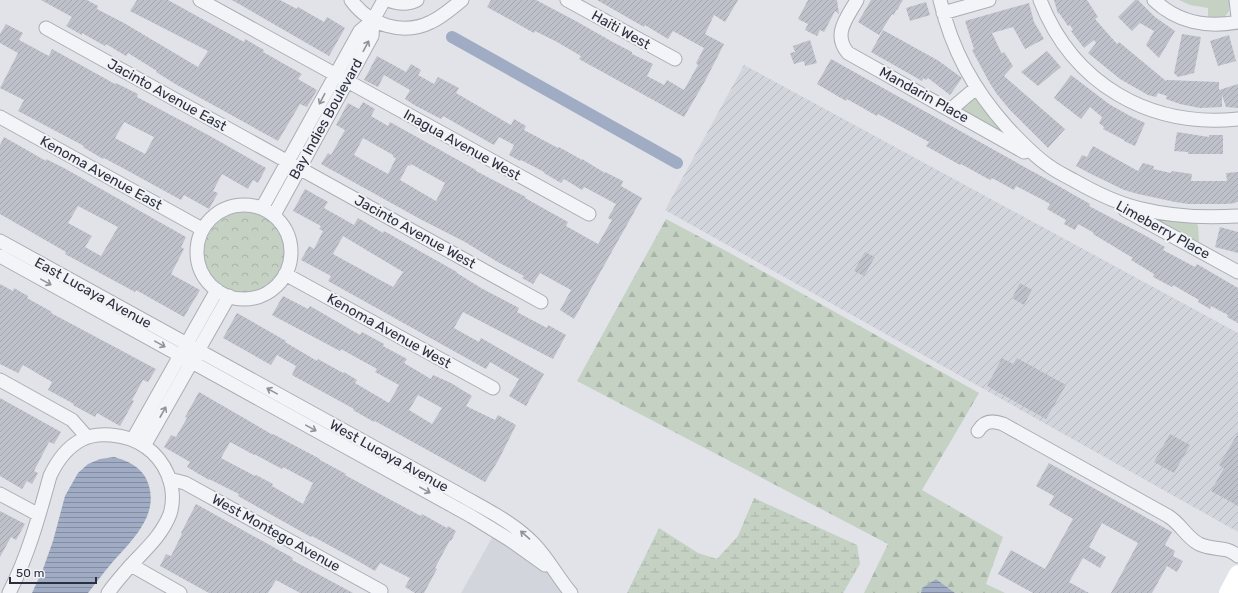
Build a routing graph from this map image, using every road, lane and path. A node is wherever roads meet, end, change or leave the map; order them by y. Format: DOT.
graph roads {
  1 [pos="200,0"];
  2 [pos="351,0"];
  3 [pos="384,0"];
  4 [pos="388,0"];
  5 [pos="417,0"];
  6 [pos="462,0"];
  7 [pos="567,0"];
  8 [pos="857,0"];
  9 [pos="989,0"];
  10 [pos="1040,0"];
  11 [pos="1154,0"];
  12 [pos="1236,0"];
  13 [pos="942,6"];
  14 [pos="1238,17"];
  15 [pos="373,20"];
  16 [pos="1238,22"];
  17 [pos="46,28"];
  18 [pos="675,59"];
  19 [pos="335,74"];
  20 [pos="347,81"];
  21 [pos="976,88"];
  22 [pos="950,110"];
  23 [pos="0,117"];
  24 [pos="1238,119"];
  25 [pos="294,164"];
  26 [pos="1050,167"];
  27 [pos="1087,188"];
  28 [pos="262,208"];
  29 [pos="589,214"];
  30 [pos="274,215"];
  31 [pos="1238,216"];
  32 [pos="202,229"];
  33 [pos="0,241"];
  34 [pos="0,256"];
  35 [pos="28,264"];
  36 [pos="1238,272"];
  37 [pos="286,274"];
  38 [pos="217,290"];
  39 [pos="229,296"];
  40 [pos="541,302"];
  41 [pos="189,353"];
  42 [pos="0,380"];
  43 [pos="493,388"];
  44 [pos="289,408"];
  45 [pos="978,431"];
  46 [pos="87,437"];
  47 [pos="139,443"];
  48 [pos="390,456"];
  49 [pos="384,468"];
  50 [pos="169,479"];
  51 [pos="0,494"];
  52 [pos="39,515"];
  53 [pos="487,518"];
  54 [pos="1238,556"];
  55 [pos="131,565"];
  56 [pos="1238,574"];
  57 [pos="381,591"];
  58 [pos="9,593"];
  59 [pos="108,593"];
  60 [pos="180,593"];
  61 [pos="571,593"];
  62 [pos="1228,593"];
  1 -- 19 [label="street, Inagua Avenue West"];
  2 -- 15 [label="street"];
  3 -- 15 [label="street, Bay Indies Boulevard"];
  4 -- 5 [label="street"];
  6 -- 15 [label="street"];
  7 -- 18 [label="street, Haiti West"];
  8 -- 22 [label="street, Mandarin Place"];
  9 -- 13 [label="street"];
  10 -- 24 [label="street"];
  11 -- 16 [label="street"];
  12 -- 14 [label="street"];
  13 -- 21 [label="street"];
  15 -- 19 [label="street, Bay Indies Boulevard"];
  20 -- 15 [label="street, Bay Indies Boulevard, one-way"];
  17 -- 25 [label="street, Jacinto Avenue East"];
  19 -- 20 [label="street, Inagua Avenue West"];
  19 -- 25 [label="street, Bay Indies Boulevard, one-way"];
  20 -- 25 [label="street, Bay Indies Boulevard"];
  20 -- 29 [label="street, Inagua Avenue West"];
  21 -- 22 [label="street"];
  21 -- 26 [label="street"];
  22 -- 26 [label="street, Mandarin Place"];
  23 -- 32 [label="street, Kenoma Avenue East"];
  25 -- 28 [label="street, Bay Indies Boulevard"];
  25 -- 30 [label="street, Bay Indies Boulevard"];
  25 -- 40 [label="street, Jacinto Avenue West"];
  26 -- 27 [label="street"];
  27 -- 31 [label="street"];
  27 -- 36 [label="street, Limeberry Place"];
  28 -- 30 [label="street"];
  28 -- 32 [label="street"];
  30 -- 37 [label="street"];
  32 -- 38 [label="street"];
  33 -- 35 [label="street, East Lucaya Avenue"];
  34 -- 35 [label="street"];
  35 -- 41 [label="street, East Lucaya Avenue"];
  37 -- 39 [label="street"];
  37 -- 43 [label="street, Kenoma Avenue West"];
  38 -- 39 [label="street"];
  38 -- 41 [label="street"];
  39 -- 41 [label="street"];
  41 -- 44 [label="street, East Lucaya Avenue"];
  41 -- 47 [label="street"];
  42 -- 46 [label="street"];
  44 -- 48 [label="street, West Lucaya Avenue"];
  44 -- 49 [label="street, one-way"];
  45 -- 54 [label="street"];
  46 -- 47 [label="street"];
  46 -- 52 [label="street"];
  47 -- 50 [label="street"];
  48 -- 49 [label="street"];
  48 -- 53 [label="street, West Lucaya Avenue"];
  49 -- 53 [label="street, one-way"];
  50 -- 55 [label="street"];
  50 -- 57 [label="street, West Montego Avenue"];
  51 -- 52 [label="street"];
  52 -- 58 [label="street"];
  53 -- 61 [label="street, West Lucaya Avenue"];
  55 -- 59 [label="street"];
  55 -- 60 [label="street"];
  56 -- 62 [label="main road"];
}
